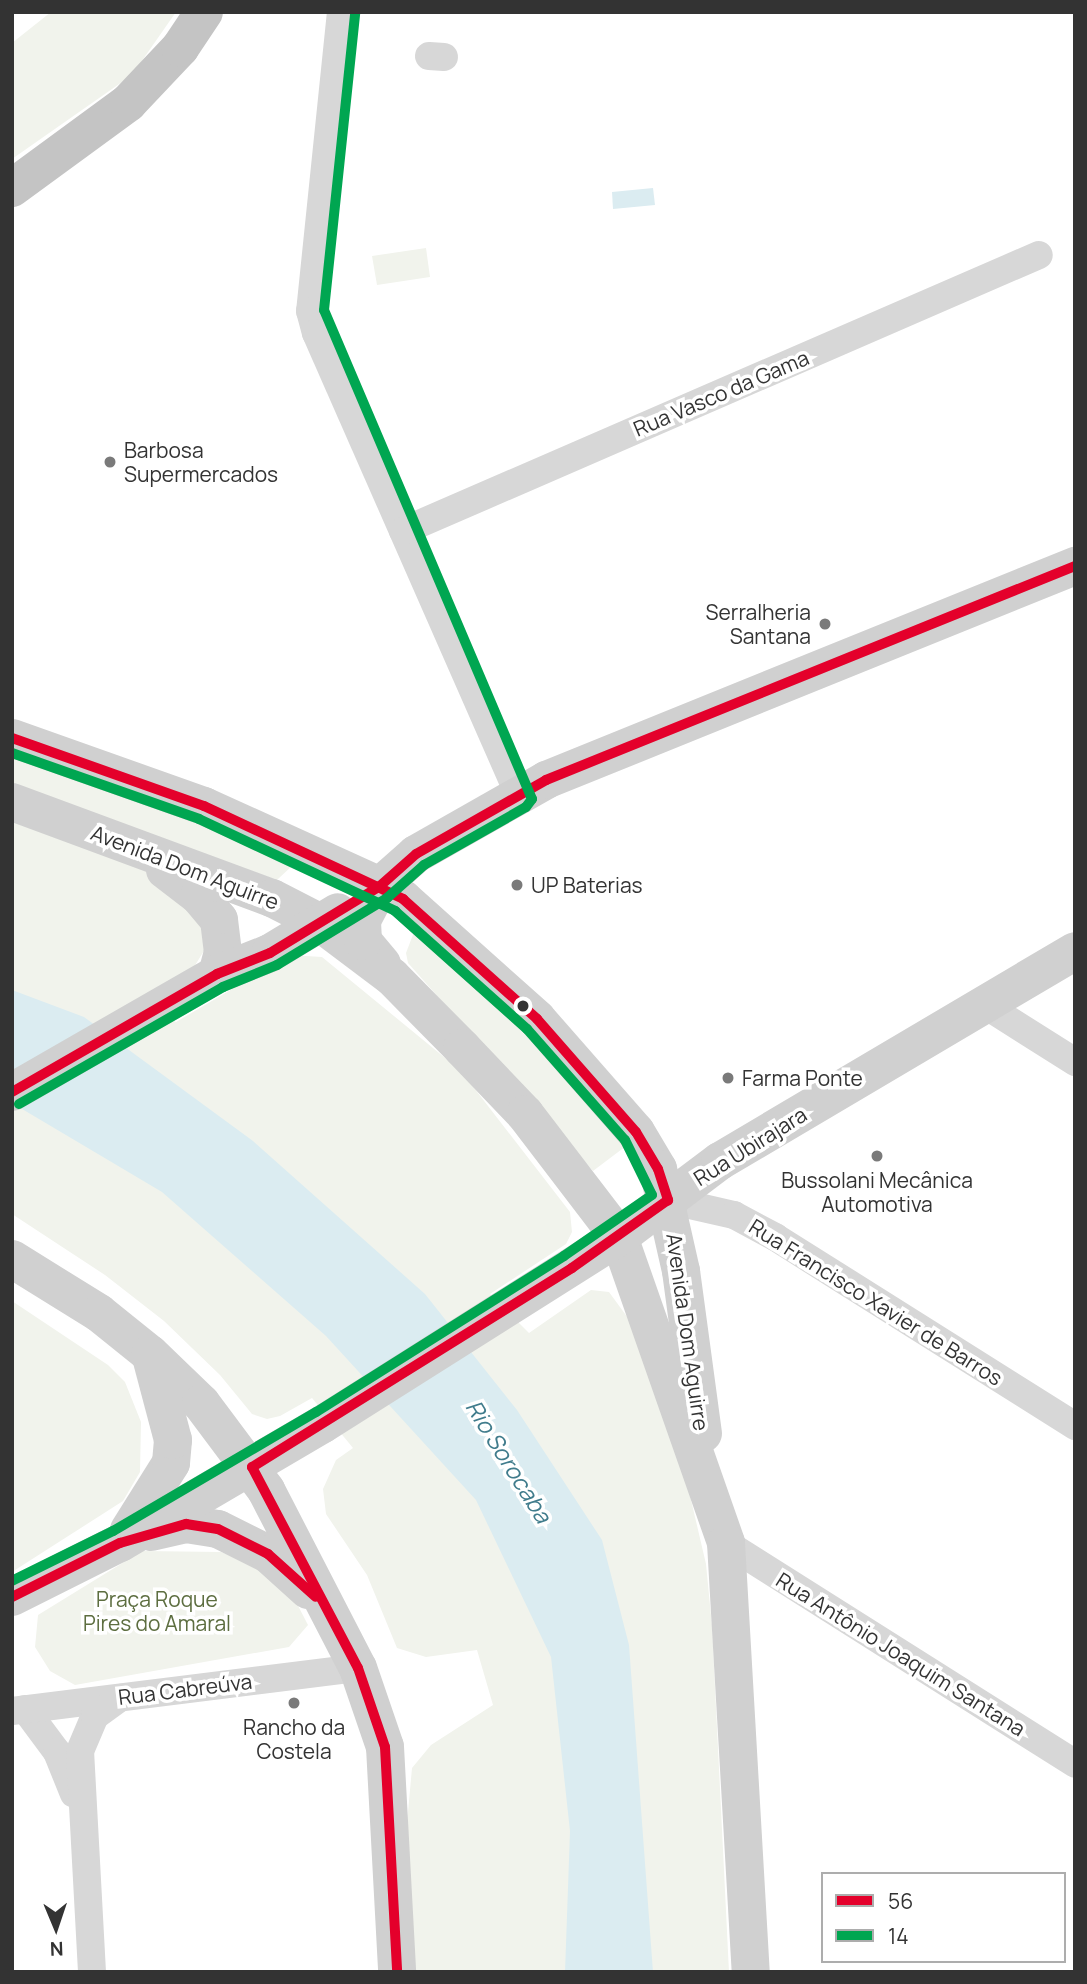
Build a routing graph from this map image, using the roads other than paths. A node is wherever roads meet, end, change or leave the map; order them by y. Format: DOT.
graph roads {
  1 [pos="204,12"];
  2 [pos="341,12"];
  3 [pos="12,188"];
  4 [pos="1039,255"];
  5 [pos="403,531"];
  6 [pos="1075,566"];
  7 [pos="12,738"];
  8 [pos="519,795"];
  9 [pos="12,802"];
  10 [pos="126,844"];
  11 [pos="380,886"];
  12 [pos="319,922"];
  13 [pos="1075,951"];
  14 [pos="392,976"];
  15 [pos="208,979"];
  16 [pos="985,1005"];
  17 [pos="1075,1062"];
  18 [pos="12,1092"];
  19 [pos="668,1200"];
  20 [pos="619,1237"];
  21 [pos="12,1259"];
  22 [pos="150,1354"];
  23 [pos="1075,1426"];
  24 [pos="252,1467"];
  25 [pos="712,1496"];
  26 [pos="120,1543"];
  27 [pos="726,1543"];
  28 [pos="12,1597"];
  29 [pos="323,1603"];
  30 [pos="358,1668"];
  31 [pos="122,1696"];
  32 [pos="19,1710"];
  33 [pos="1075,1764"];
  34 [pos="80,1807"];
  35 [pos="92,1972"];
  36 [pos="397,1972"];
  37 [pos="751,1972"];
  1 -- 3 [label="highway"];
  2 -- 5 [label="street"];
  4 -- 5 [label="street, Rua Vasco da Gama"];
  5 -- 8 [label="street"];
  6 -- 8 [label="main road"];
  7 -- 11 [label="main road, Avenida Dom Aguirre"];
  8 -- 11 [label="main road"];
  9 -- 10 [label="main road, Avenida Dom Aguirre"];
  10 -- 12 [label="main road, Avenida Dom Aguirre"];
  10 -- 15 [label="main road"];
  11 -- 12 [label="main road"];
  11 -- 14 [label="main road"];
  11 -- 19 [label="main road, Avenida Dom Aguirre"];
  12 -- 14 [label="main road, Avenida Dom Aguirre"];
  12 -- 15 [label="main road"];
  13 -- 16 [label="main road, Rua Ubirajara"];
  14 -- 20 [label="main road, Avenida Dom Aguirre"];
  15 -- 18 [label="main road"];
  16 -- 17 [label="street"];
  16 -- 19 [label="main road, Rua Ubirajara"];
  19 -- 20 [label="main road, Rua Ubirajara"];
  19 -- 23 [label="street, Rua Francisco Xavier de Barros"];
  19 -- 25 [label="main road, Avenida Dom Aguirre"];
  20 -- 24 [label="main road, Rua Ubirajara"];
  20 -- 25 [label="main road, Avenida Dom Aguirre"];
  21 -- 22 [label="main road"];
  22 -- 24 [label="main road"];
  22 -- 26 [label="main road"];
  24 -- 26 [label="main road, Rua Ubirajara"];
  24 -- 29 [label="main road"];
  25 -- 27 [label="main road, Avenida Dom Aguirre"];
  26 -- 28 [label="main road"];
  26 -- 29 [label="main road"];
  27 -- 33 [label="street, Rua Antônio Joaquim Santana"];
  27 -- 37 [label="main road, Avenida Dom Aguirre"];
  29 -- 30 [label="main road"];
  30 -- 31 [label="street, Rua Cabreúva"];
  30 -- 36 [label="main road"];
  31 -- 32 [label="street, Rua Cabreúva"];
  31 -- 34 [label="street"];
  32 -- 34 [label="street"];
  34 -- 35 [label="street"];
}
